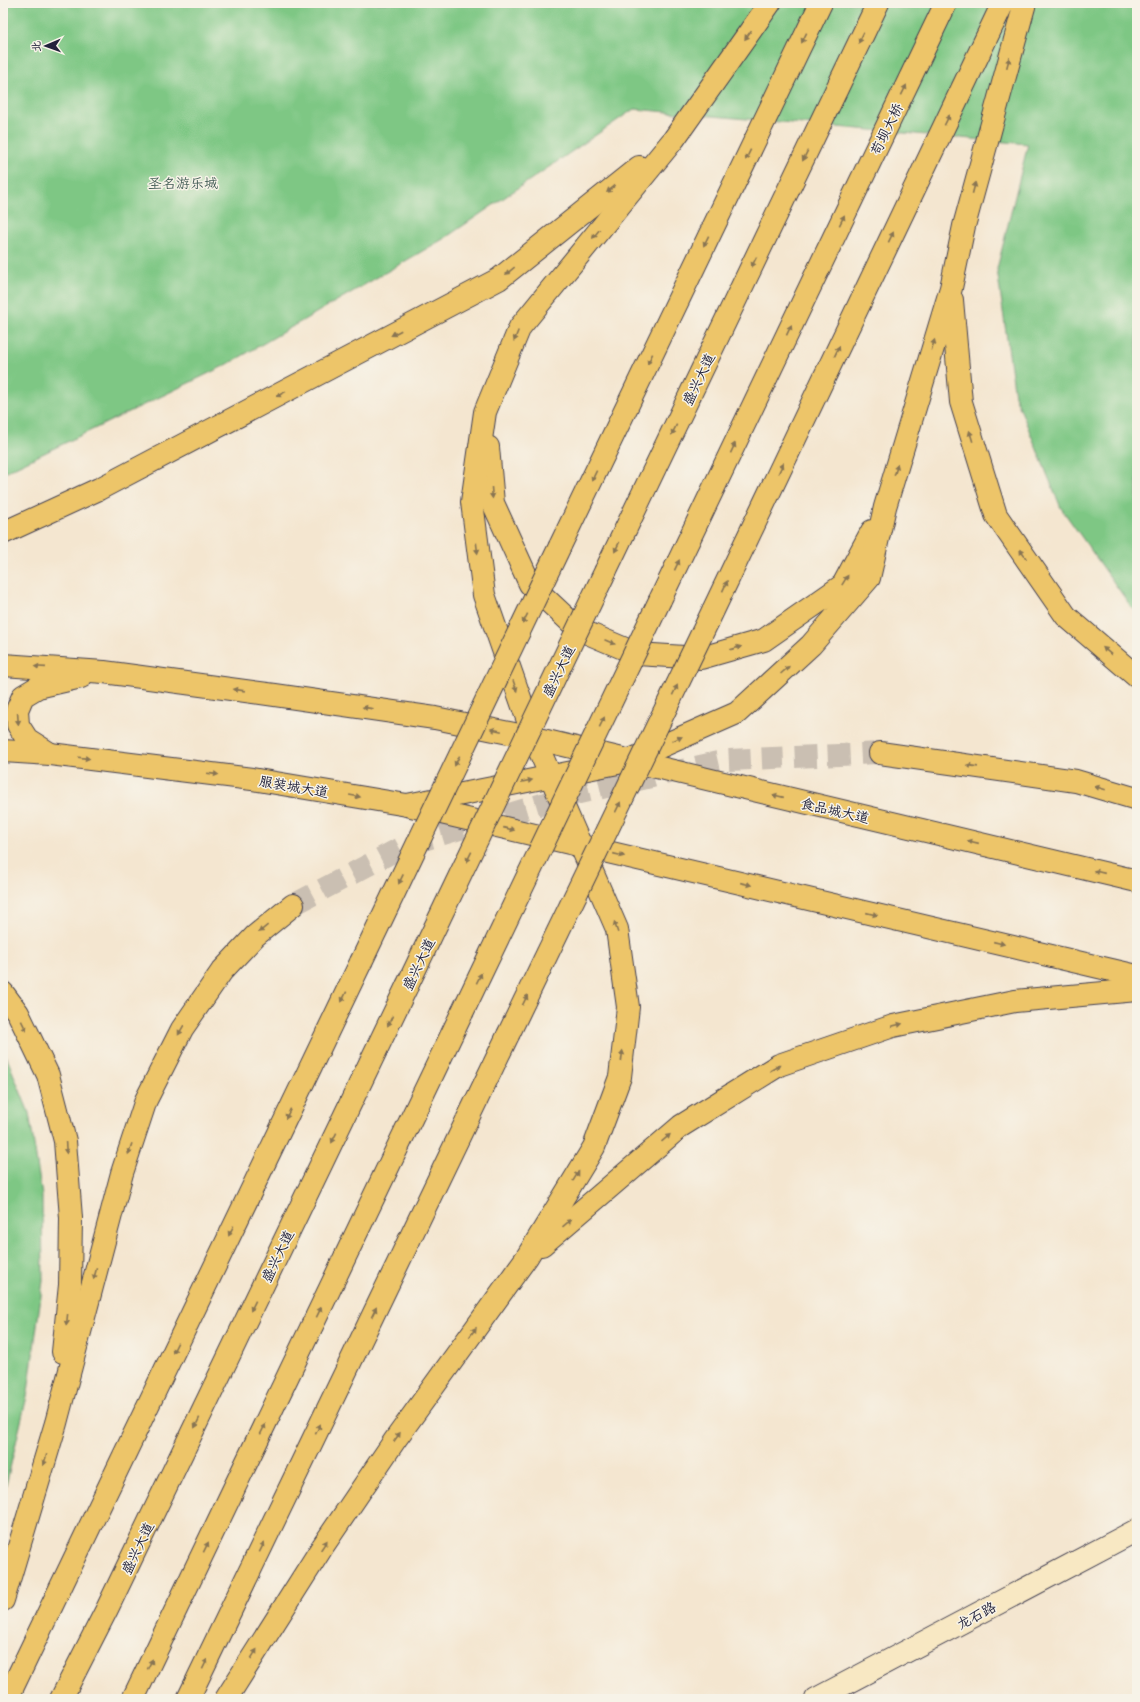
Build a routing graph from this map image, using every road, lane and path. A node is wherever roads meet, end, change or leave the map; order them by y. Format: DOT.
graph roads {
  1 [pos="770,3"];
  2 [pos="821,3"];
  3 [pos="878,3"];
  4 [pos="946,3"];
  5 [pos="1004,3"];
  6 [pos="1025,3"];
  7 [pos="674,138"];
  8 [pos="950,288"];
  9 [pos="485,412"];
  10 [pos="885,507"];
  11 [pos="3,533"];
  12 [pos="3,665"];
  13 [pos="104,672"];
  14 [pos="1137,677"];
  15 [pos="534,738"];
  16 [pos="3,751"];
  17 [pos="880,753"];
  18 [pos="50,754"];
  19 [pos="628,760"];
  20 [pos="551,776"];
  21 [pos="1137,799"];
  22 [pos="407,805"];
  23 [pos="581,846"];
  24 [pos="1137,881"];
  25 [pos="293,905"];
  26 [pos="1137,976"];
  27 [pos="1137,990"];
  28 [pos="3,993"];
  29 [pos="527,1257"];
  30 [pos="56,1423"];
  31 [pos="1137,1530"];
  32 [pos="3,1600"];
  33 [pos="7,1699"];
  34 [pos="61,1699"];
  35 [pos="133,1699"];
  36 [pos="188,1699"];
  37 [pos="226,1699"];
  38 [pos="816,1699"];
  1 -- 7 [label="main road, one-way"];
  2 -- 33 [label="main road, one-way, bridge"];
  3 -- 34 [label="main road, 盛兴大道, one-way, bridge"];
  35 -- 4 [label="main road, 苟坝大桥, one-way, bridge"];
  36 -- 5 [label="main road, one-way, bridge"];
  8 -- 6 [label="main road, one-way"];
  7 -- 9 [label="main road, one-way"];
  7 -- 11 [label="main road, one-way"];
  10 -- 8 [label="main road, one-way"];
  14 -- 8 [label="main road, one-way"];
  9 -- 10 [label="main road, one-way"];
  9 -- 15 [label="main road, one-way"];
  19 -- 10 [label="main road, one-way"];
  13 -- 12 [label="main road, one-way"];
  15 -- 13 [label="main road, one-way"];
  13 -- 18 [label="main road, one-way"];
  15 -- 19 [label="main road, 食品城大道"];
  15 -- 20 [label="main road"];
  16 -- 18 [label="main road, 服装城大道"];
  21 -- 17 [label="main road, one-way"];
  18 -- 22 [label="main road, 服装城大道, one-way"];
  19 -- 20 [label="main road"];
  24 -- 19 [label="main road, 食品城大道, one-way"];
  22 -- 20 [label="main road, one-way"];
  20 -- 23 [label="main road"];
  22 -- 23 [label="main road, 服装城大道, one-way"];
  23 -- 26 [label="main road, one-way"];
  29 -- 23 [label="main road, one-way"];
  25 -- 30 [label="main road, one-way"];
  29 -- 27 [label="main road, one-way"];
  28 -- 30 [label="main road, one-way"];
  37 -- 29 [label="main road, one-way"];
  30 -- 32 [label="main road, one-way"];
  31 -- 38 [label="street, 龙石路"];
}
